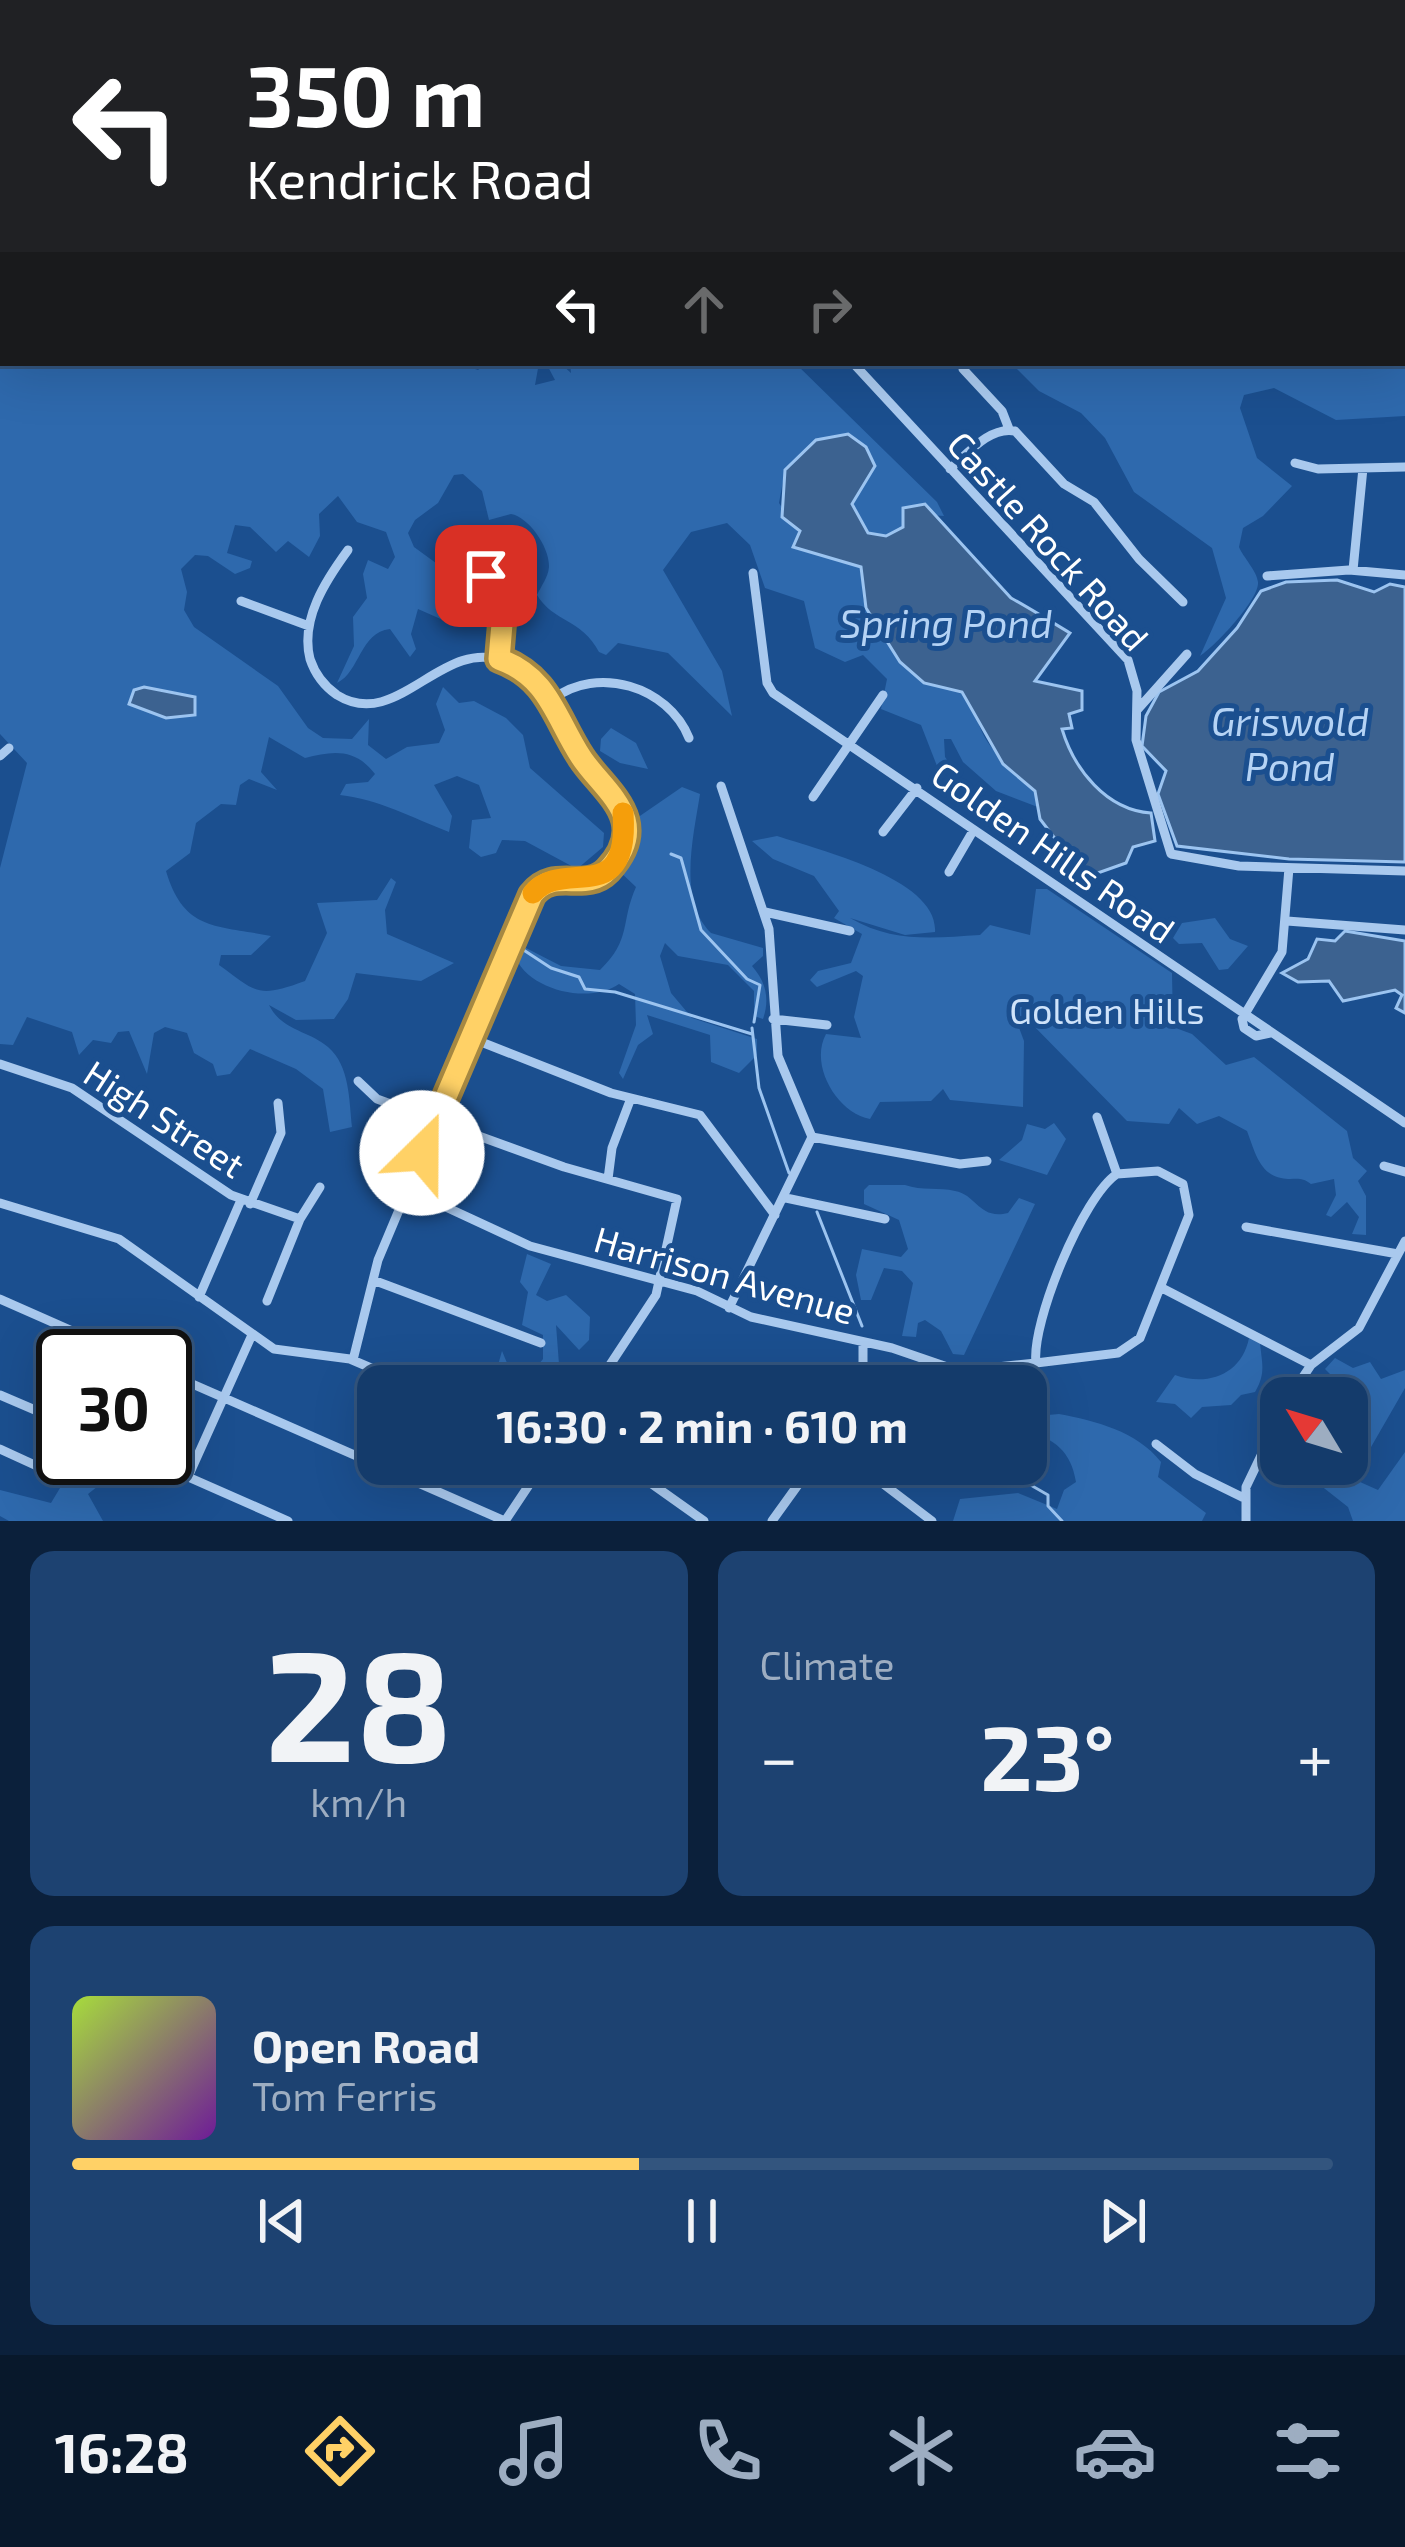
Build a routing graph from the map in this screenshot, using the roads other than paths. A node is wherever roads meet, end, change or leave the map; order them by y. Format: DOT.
graph roads {
  1 [pos="856,366"];
  2 [pos="963,369"];
  3 [pos="1009,429"];
  4 [pos="1295,463"];
  5 [pos="1405,467"];
  6 [pos="1363,468"];
  7 [pos="950,469"];
  8 [pos="460,547"];
  9 [pos="348,550"];
  10 [pos="1353,570"];
  11 [pos="753,574"];
  12 [pos="1405,575"];
  13 [pos="1267,576"];
  14 [pos="241,601"];
  15 [pos="1183,602"];
  16 [pos="310,626"];
  17 [pos="1187,654"];
  18 [pos="499,659"];
  19 [pos="883,695"];
  20 [pos="553,699"];
  21 [pos="1138,709"];
  22 [pos="689,738"];
  23 [pos="852,745"];
  24 [pos="721,786"];
  25 [pos="916,788"];
  26 [pos="813,797"];
  27 [pos="974,831"];
  28 [pos="883,832"];
  29 [pos="1289,868"];
  30 [pos="1405,871"];
  31 [pos="949,872"];
  32 [pos="765,912"];
  33 [pos="1287,921"];
  34 [pos="1405,930"];
  35 [pos="850,931"];
  36 [pos="1244,1014"];
  37 [pos="773,1019"];
  38 [pos="827,1025"];
  39 [pos="471,1038"];
  40 [pos="0,1064"];
  41 [pos="358,1081"];
  42 [pos="631,1098"];
  43 [pos="278,1102"];
  44 [pos="1405,1109"];
  45 [pos="1388,1112"];
  46 [pos="437,1117"];
  47 [pos="1097,1118"];
  48 [pos="1405,1123"];
  49 [pos="812,1137"];
  50 [pos="987,1161"];
  51 [pos="1384,1166"];
  52 [pos="1405,1172"];
  53 [pos="1117,1174"];
  54 [pos="608,1179"];
  55 [pos="320,1187"];
  56 [pos="407,1190"];
  57 [pos="786,1198"];
  58 [pos="245,1202"];
  59 [pos="0,1203"];
  60 [pos="775,1215"];
  61 [pos="300,1219"];
  62 [pos="885,1219"];
  63 [pos="1246,1227"];
  64 [pos="1405,1241"];
  65 [pos="1398,1254"];
  66 [pos="373,1280"];
  67 [pos="659,1282"];
  68 [pos="1162,1288"];
  69 [pos="199,1297"];
  70 [pos="0,1299"];
  71 [pos="267,1301"];
  72 [pos="729,1308"];
  73 [pos="68,1329"];
  74 [pos="251,1337"];
  75 [pos="863,1342"];
  76 [pos="541,1343"];
  77 [pos="353,1360"];
  78 [pos="1036,1363"];
  79 [pos="365,1365"];
  80 [pos="610,1365"];
  81 [pos="863,1365"];
  82 [pos="1311,1365"];
  83 [pos="1303,1377"];
  84 [pos="192,1383"];
  85 [pos="0,1395"];
  86 [pos="223,1396"];
  87 [pos="36,1410"];
  88 [pos="1156,1444"];
  89 [pos="0,1449"];
  90 [pos="1260,1462"];
  91 [pos="36,1466"];
  92 [pos="192,1468"];
  93 [pos="192,1479"];
  94 [pos="530,1485"];
  95 [pos="653,1485"];
  96 [pos="798,1485"];
  97 [pos="885,1485"];
  98 [pos="1244,1498"];
  99 [pos="776,1516"];
  100 [pos="288,1521"];
  101 [pos="505,1521"];
  102 [pos="704,1521"];
  103 [pos="791,1521"];
  104 [pos="932,1521"];
  105 [pos="1246,1521"];
  1 -- 7 [label="street, Castle Rock Road"];
  2 -- 3 [label="street"];
  3 -- 7 [label="street"];
  3 -- 15 [label="street"];
  4 -- 6 [label="street"];
  5 -- 6 [label="street"];
  6 -- 10 [label="street"];
  7 -- 21 [label="street, Castle Rock Road"];
  8 -- 18 [label="street"];
  9 -- 16 [label="street"];
  10 -- 12 [label="street"];
  10 -- 13 [label="street"];
  11 -- 23 [label="street, Golden Hills Road"];
  14 -- 16 [label="street"];
  16 -- 18 [label="street"];
  17 -- 21 [label="street"];
  18 -- 20 [label="street"];
  19 -- 23 [label="street"];
  20 -- 22 [label="street"];
  20 -- 39 [label="street"];
  21 -- 29 [label="street, Castle Rock Road"];
  23 -- 25 [label="street, Golden Hills Road"];
  23 -- 26 [label="street"];
  24 -- 32 [label="street"];
  25 -- 27 [label="street, Golden Hills Road"];
  25 -- 28 [label="street"];
  27 -- 31 [label="street"];
  27 -- 36 [label="street, Golden Hills Road"];
  29 -- 30 [label="street"];
  29 -- 33 [label="street"];
  32 -- 35 [label="street"];
  32 -- 37 [label="street"];
  33 -- 34 [label="street"];
  33 -- 36 [label="street"];
  36 -- 45 [label="street, Golden Hills Road"];
  37 -- 38 [label="street"];
  37 -- 49 [label="street"];
  39 -- 42 [label="street"];
  39 -- 46 [label="street"];
  40 -- 58 [label="street, High Street"];
  41 -- 46 [label="street"];
  42 -- 54 [label="street"];
  42 -- 60 [label="street"];
  43 -- 58 [label="street"];
  44 -- 45 [label="street"];
  45 -- 48 [label="street, Golden Hills Road"];
  46 -- 54 [label="street"];
  46 -- 56 [label="street"];
  47 -- 53 [label="street"];
  49 -- 50 [label="street"];
  49 -- 57 [label="street"];
  51 -- 52 [label="street"];
  53 -- 68 [label="street, Harrison Avenue"];
  53 -- 78 [label="street"];
  54 -- 67 [label="street"];
  55 -- 61 [label="street"];
  56 -- 66 [label="street"];
  56 -- 67 [label="street, Harrison Avenue"];
  57 -- 60 [label="street"];
  57 -- 62 [label="street"];
  58 -- 61 [label="street, High Street"];
  58 -- 69 [label="street"];
  59 -- 69 [label="street"];
  60 -- 72 [label="street"];
  61 -- 71 [label="street"];
  63 -- 65 [label="street"];
  64 -- 65 [label="street"];
  65 -- 82 [label="street"];
  66 -- 76 [label="street"];
  66 -- 77 [label="street"];
  67 -- 72 [label="street, Harrison Avenue"];
  67 -- 80 [label="street"];
  68 -- 78 [label="street, Harrison Avenue"];
  68 -- 82 [label="street"];
  69 -- 74 [label="street"];
  70 -- 73 [label="street"];
  72 -- 75 [label="street, Harrison Avenue"];
  74 -- 77 [label="street"];
  74 -- 86 [label="street"];
  75 -- 78 [label="street, Harrison Avenue"];
  75 -- 81 [label="street"];
  77 -- 79 [label="street"];
  82 -- 83 [label="street"];
  84 -- 86 [label="street"];
  85 -- 87 [label="street"];
  86 -- 92 [label="street"];
  86 -- 101 [label="street"];
  88 -- 98 [label="street"];
  89 -- 91 [label="street"];
  90 -- 98 [label="street"];
  93 -- 100 [label="street"];
  94 -- 101 [label="street"];
  95 -- 102 [label="street"];
  96 -- 99 [label="street"];
  97 -- 104 [label="street"];
  98 -- 105 [label="street"];
  99 -- 103 [label="street"];
}
